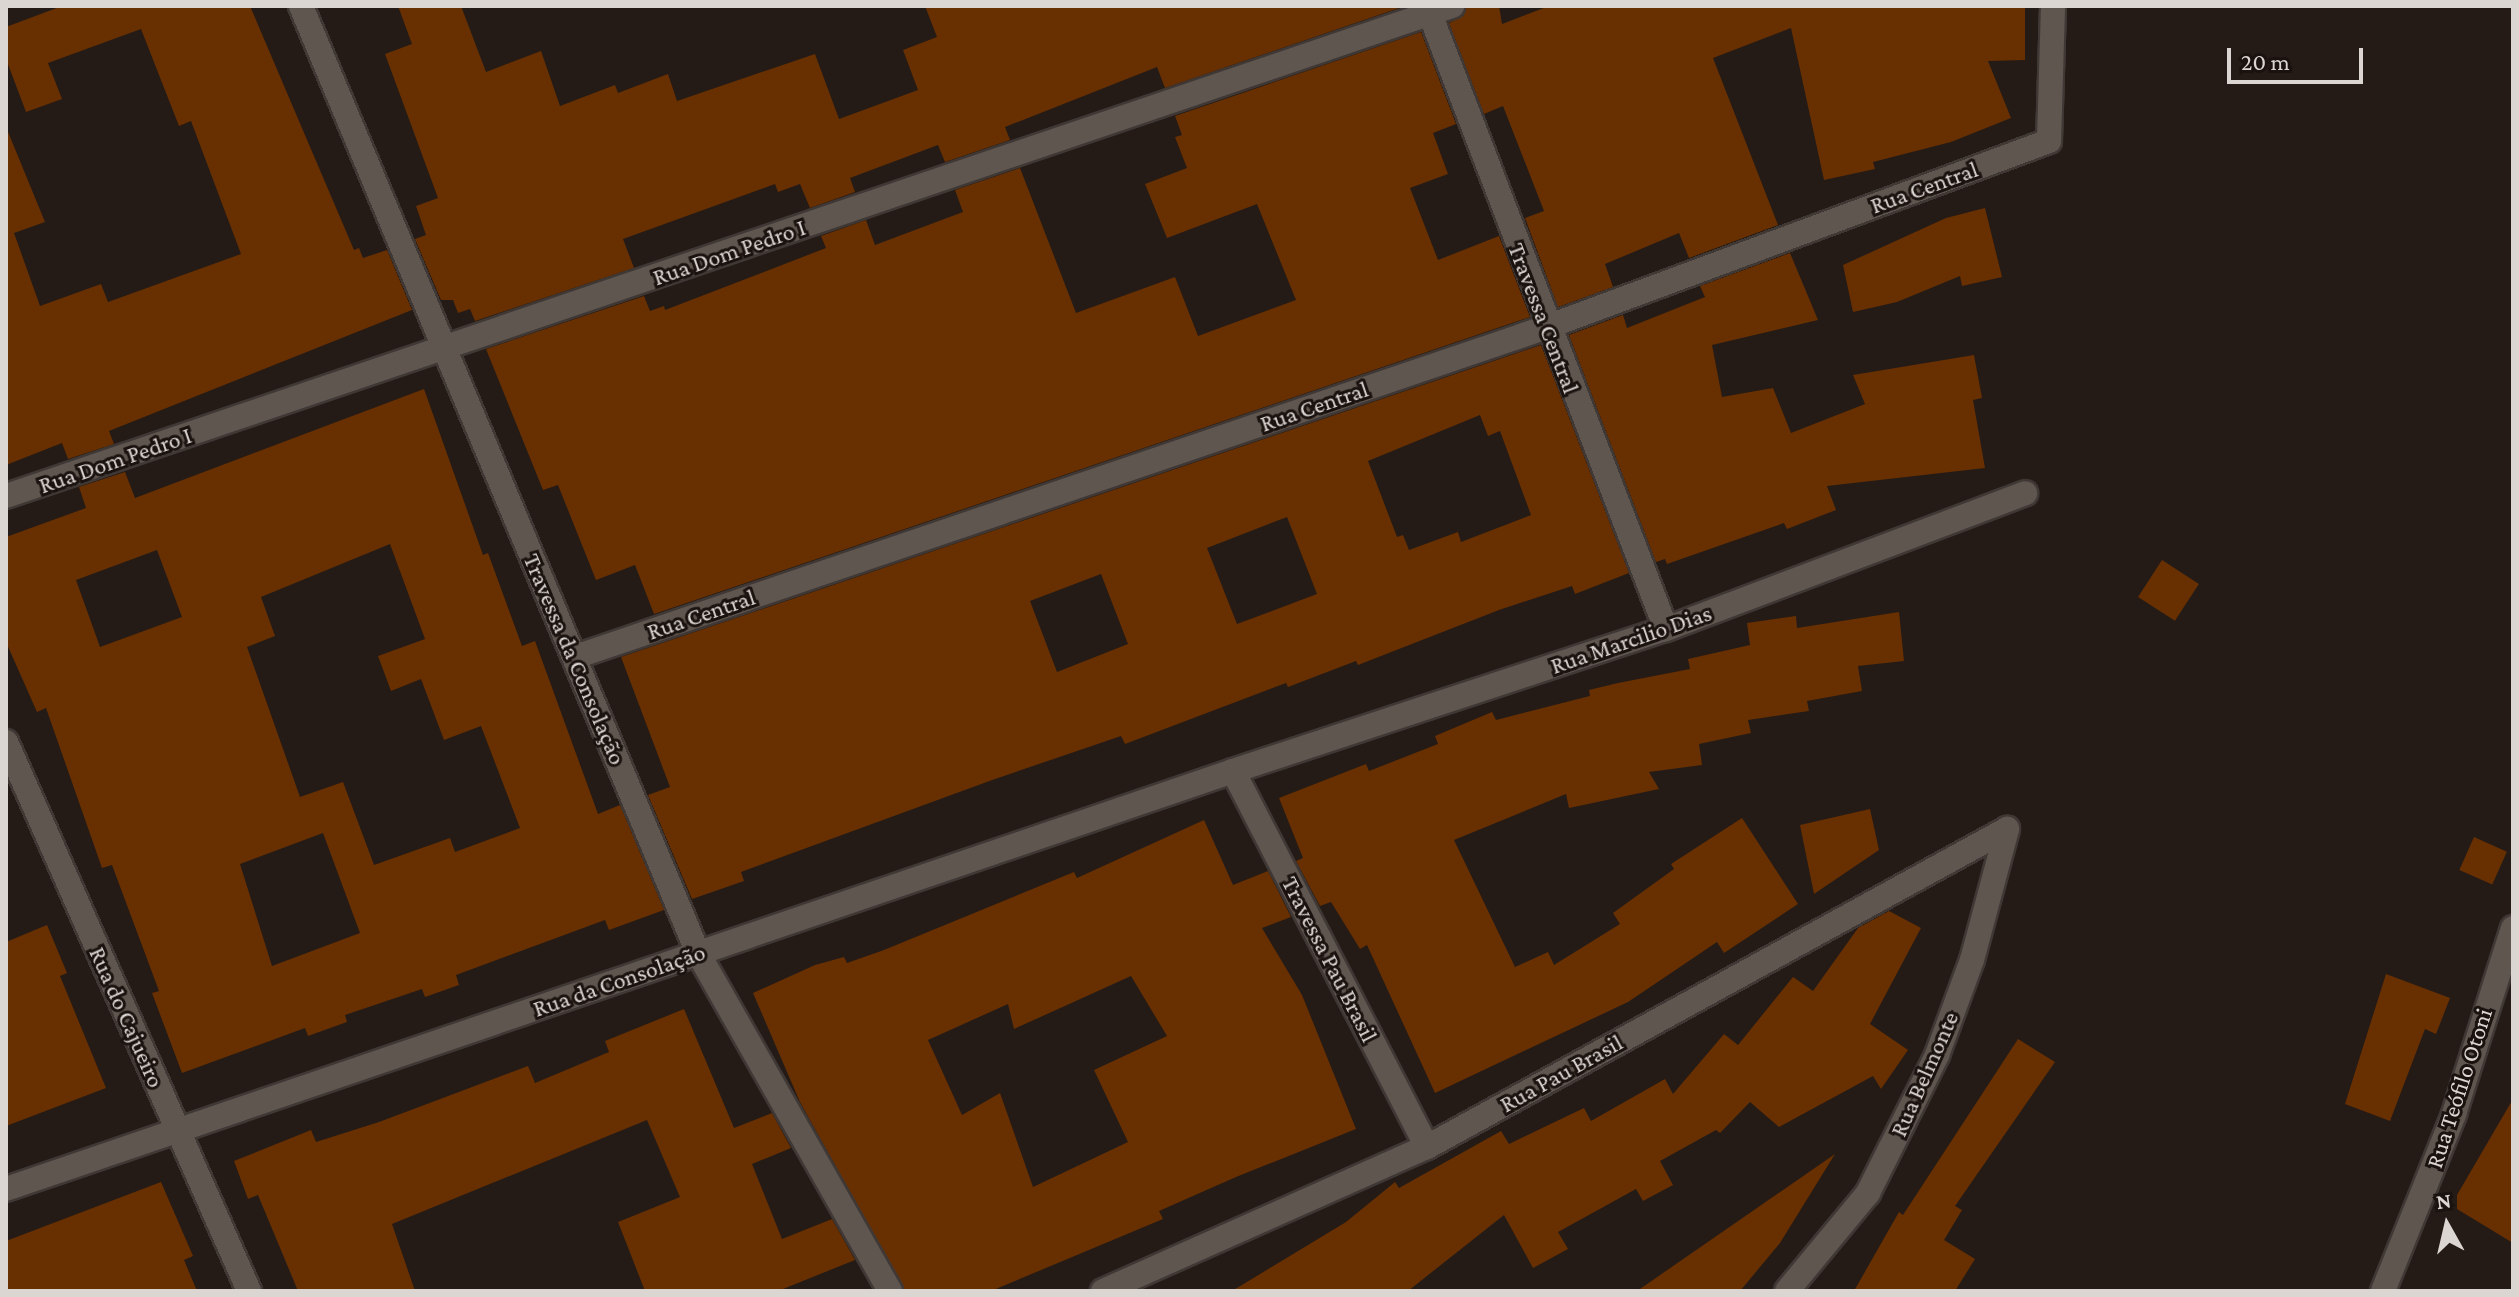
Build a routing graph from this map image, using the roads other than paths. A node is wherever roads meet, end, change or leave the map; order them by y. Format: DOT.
graph roads {
  1 [pos="301,6"];
  2 [pos="2053,6"];
  3 [pos="1436,8"];
  4 [pos="1547,327"];
  5 [pos="442,350"];
  6 [pos="2025,493"];
  7 [pos="6,496"];
  8 [pos="1666,629"];
  9 [pos="575,657"];
  10 [pos="6,742"];
  11 [pos="1233,771"];
  12 [pos="2007,829"];
  13 [pos="2513,928"];
  14 [pos="698,953"];
  15 [pos="177,1130"];
  16 [pos="1427,1147"];
  17 [pos="6,1189"];
  18 [pos="249,1291"];
  19 [pos="890,1291"];
  20 [pos="1103,1291"];
  21 [pos="1787,1291"];
  22 [pos="2383,1291"];
  1 -- 5 [label="street, Travessa da Consolação"];
  2 -- 4 [label="street, Rua Central"];
  3 -- 4 [label="street, Travessa Central"];
  3 -- 5 [label="street, Rua Dom Pedro I"];
  4 -- 8 [label="street, Travessa Central"];
  4 -- 9 [label="street, Rua Central"];
  5 -- 7 [label="street, Rua Dom Pedro I"];
  5 -- 9 [label="street, Travessa da Consolação"];
  6 -- 8 [label="street, Rua Marcilio Dias"];
  8 -- 11 [label="street, Rua Marcilio Dias"];
  9 -- 14 [label="street, Travessa da Consolação"];
  10 -- 15 [label="street, Rua do Cajueiro"];
  11 -- 14 [label="street, Rua da Consolação"];
  11 -- 16 [label="street, Travessa Pau Brasil"];
  12 -- 16 [label="street, Rua Pau Brasil"];
  12 -- 21 [label="street, Rua Belmonte"];
  13 -- 22 [label="street, Rua Teófilo Otoni"];
  14 -- 15 [label="street, Rua da Consolação"];
  14 -- 19 [label="street, Travessa da Consolação"];
  15 -- 17 [label="street, Rua da Consolação"];
  15 -- 18 [label="street, Rua do Cajueiro"];
  16 -- 20 [label="street, Rua Pau Brasil"];
}
